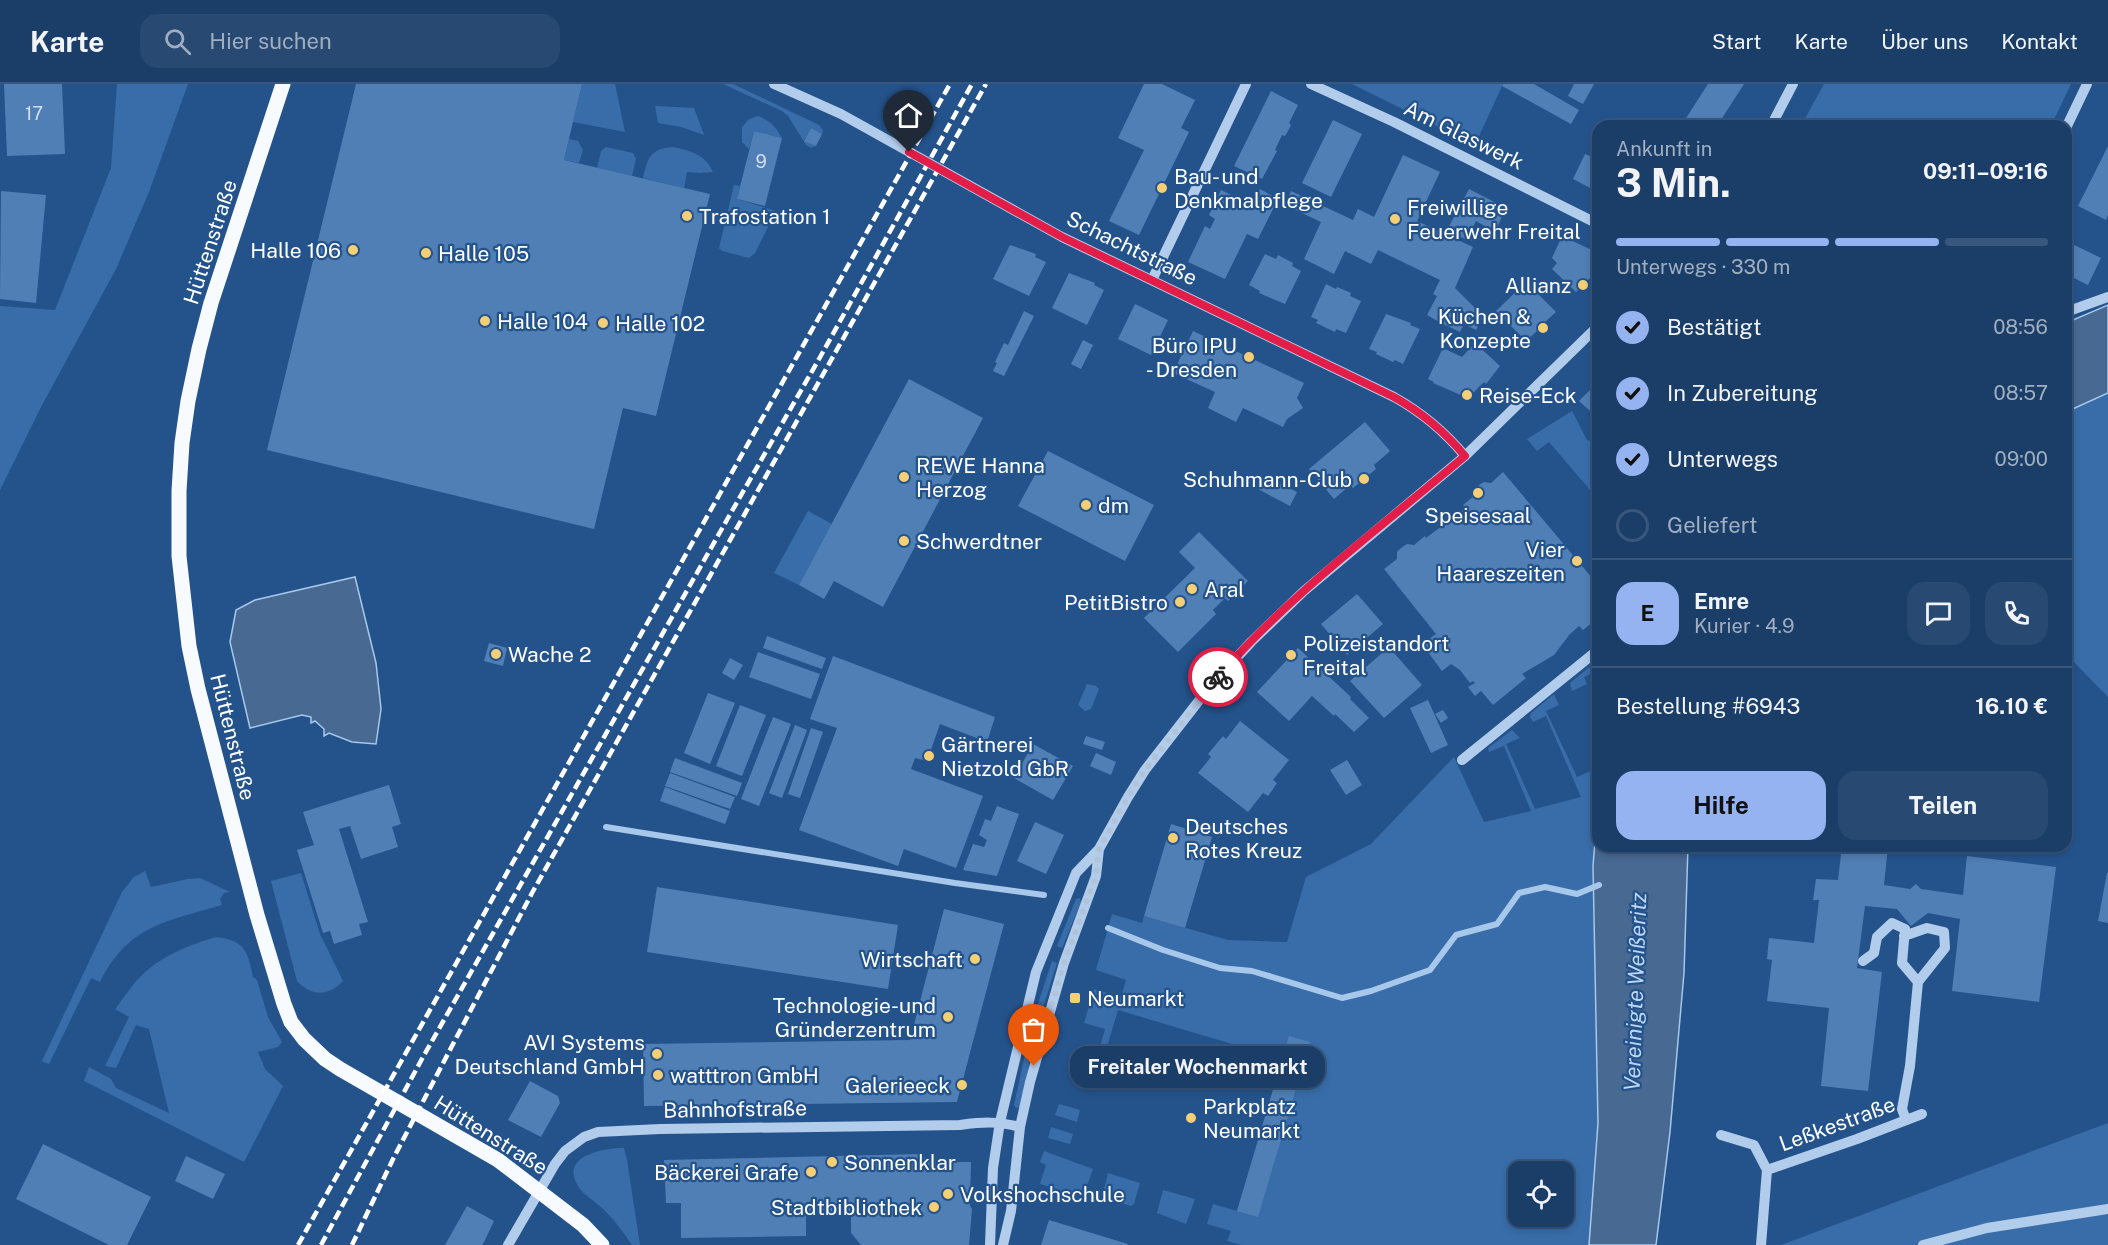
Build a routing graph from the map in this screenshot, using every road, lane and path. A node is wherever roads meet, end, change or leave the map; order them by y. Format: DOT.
graph roads {
  1 [pos="283,84"];
  2 [pos="774,84"];
  3 [pos="1246,84"];
  4 [pos="1311,84"];
  5 [pos="1792,84"];
  6 [pos="2087,84"];
  7 [pos="1774,120"];
  8 [pos="2070,120"];
  9 [pos="1592,221"];
  10 [pos="1152,280"];
  11 [pos="2108,297"];
  12 [pos="2072,310"];
  13 [pos="1592,333"];
  14 [pos="1465,456"];
  15 [pos="1592,655"];
  16 [pos="1462,760"];
  17 [pos="1099,849"];
  18 [pos="1904,936"];
  19 [pos="1863,961"];
  20 [pos="1918,982"];
  21 [pos="1922,1114"];
  22 [pos="1906,1120"];
  23 [pos="1000,1122"];
  24 [pos="1020,1127"];
  25 [pos="1721,1135"];
  26 [pos="1767,1170"];
  27 [pos="540,1190"];
  28 [pos="2108,1209"];
  29 [pos="508,1245"];
  30 [pos="602,1245"];
  31 [pos="990,1245"];
  32 [pos="1003,1245"];
  33 [pos="1761,1245"];
  34 [pos="1923,1245"];
  1 -- 27 [label="main road, Hüttenstraße"];
  2 -- 10 [label="street, Schachtstraße"];
  3 -- 10 [label="street"];
  4 -- 9 [label="street, Am Glaswerk"];
  5 -- 7 [label="street"];
  6 -- 8 [label="street"];
  10 -- 14 [label="street, Schachtstraße"];
  11 -- 12 [label="street"];
  13 -- 14 [label="street"];
  14 -- 17 [label="street"];
  15 -- 16 [label="street"];
  17 -- 23 [label="street"];
  17 -- 24 [label="street"];
  18 -- 19 [label="street"];
  18 -- 20 [label="street"];
  18 -- 20 [label="street"];
  20 -- 22 [label="street"];
  21 -- 22 [label="street, Leßkestraße"];
  22 -- 26 [label="street, Leßkestraße"];
  23 -- 24 [label="street, Bahnhofstraße"];
  23 -- 27 [label="street, Bahnhofstraße"];
  23 -- 31 [label="street"];
  24 -- 32 [label="street"];
  25 -- 26 [label="street"];
  26 -- 33 [label="street, Leßkestraße"];
  27 -- 29 [label="street, Bahnhofstraße"];
  27 -- 30 [label="main road, Hüttenstraße"];
  28 -- 34 [label="street"];
}
